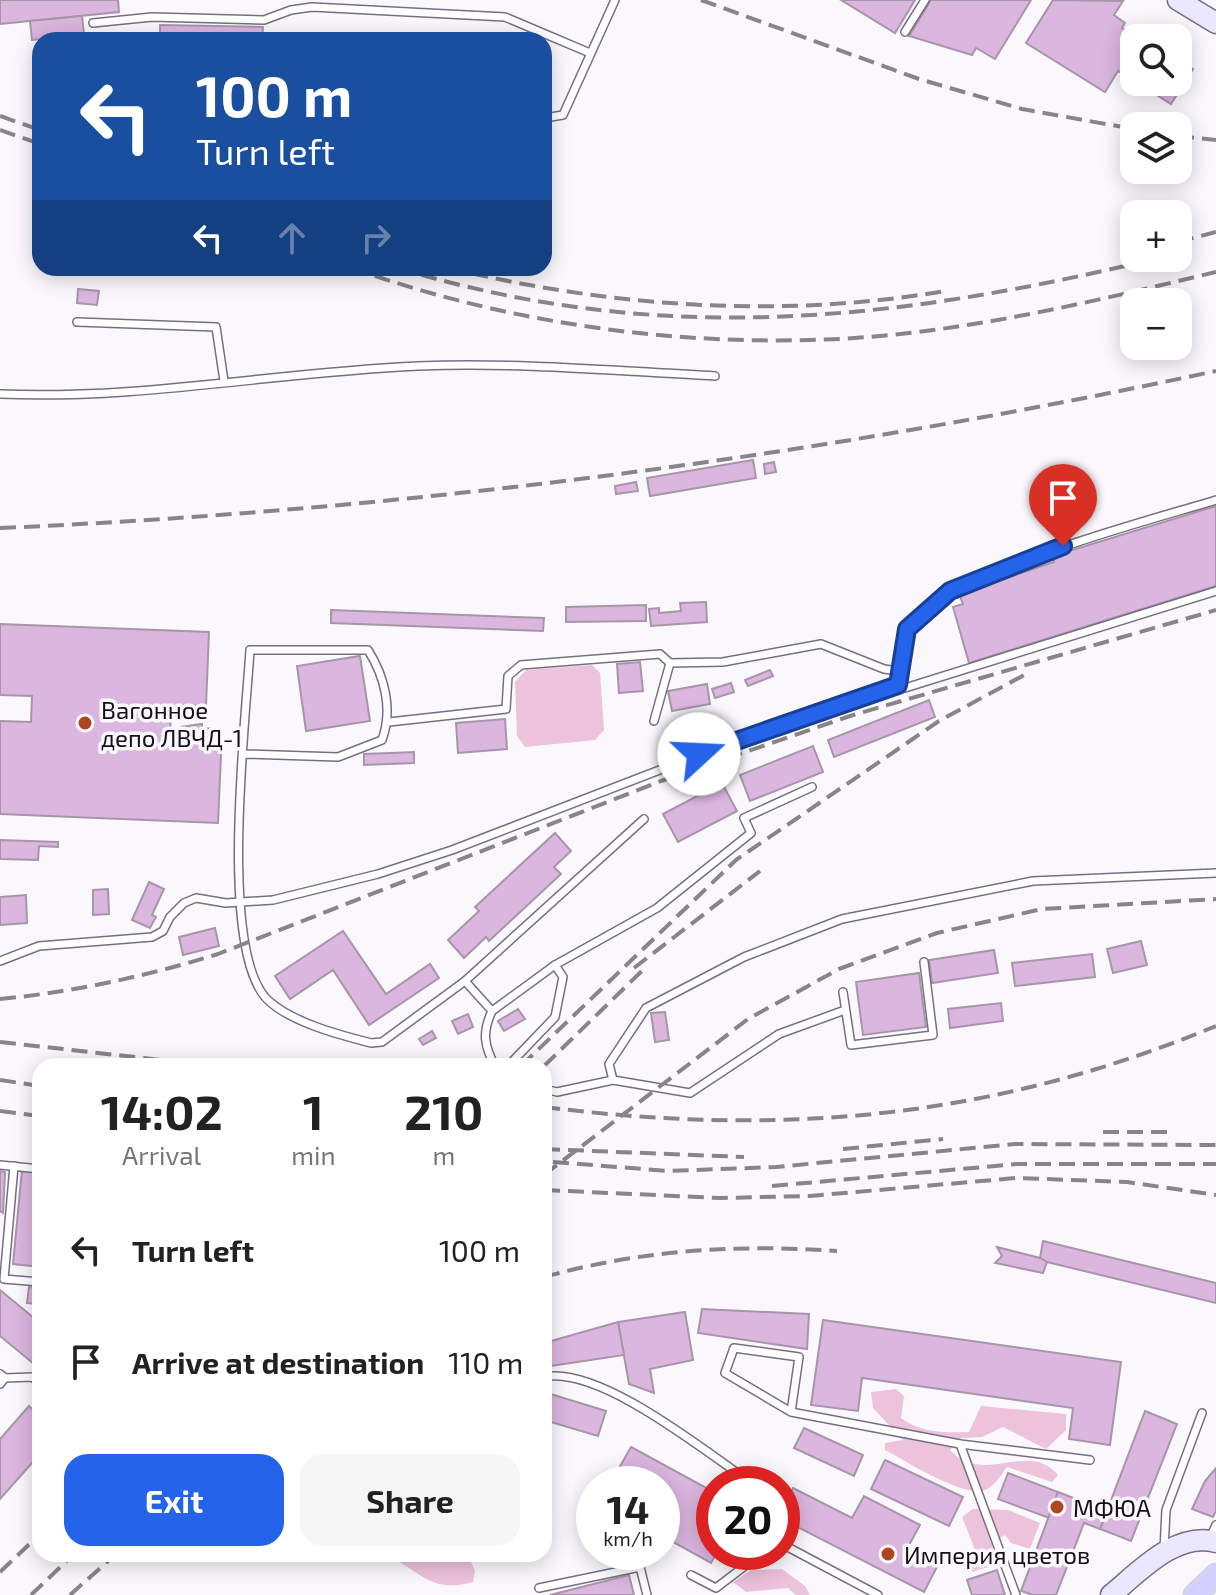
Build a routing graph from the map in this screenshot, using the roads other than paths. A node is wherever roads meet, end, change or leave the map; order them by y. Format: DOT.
graph roads {
  1 [pos="615,0"];
  2 [pos="925,0"];
  3 [pos="1178,0"];
  4 [pos="93,23"];
  5 [pos="1216,23"];
  6 [pos="544,32"];
  7 [pos="905,32"];
  8 [pos="552,35"];
  9 [pos="590,53"];
  10 [pos="552,117"];
  11 [pos="77,322"];
  12 [pos="715,376"];
  13 [pos="224,381"];
  14 [pos="0,394"];
  15 [pos="1216,500"];
  16 [pos="1216,591"];
  17 [pos="670,663"];
  18 [pos="898,671"];
  19 [pos="898,685"];
  20 [pos="654,721"];
  21 [pos="389,722"];
  22 [pos="245,754"];
  23 [pos="812,787"];
  24 [pos="644,819"];
  25 [pos="1216,873"];
  26 [pos="241,902"];
  27 [pos="0,961"];
  28 [pos="924,962"];
  29 [pos="555,965"];
  30 [pos="465,981"];
  31 [pos="843,992"];
  32 [pos="845,1010"];
  33 [pos="492,1011"];
  34 [pos="491,1058"];
  35 [pos="517,1058"];
  36 [pos="613,1080"];
  37 [pos="552,1091"];
  38 [pos="0,1165"];
  39 [pos="14,1166"];
  40 [pos="32,1168"];
  41 [pos="32,1281"];
  42 [pos="552,1375"];
  43 [pos="32,1377"];
  44 [pos="2,1379"];
  45 [pos="791,1412"];
  46 [pos="1202,1413"];
  47 [pos="960,1444"];
  48 [pos="1090,1460"];
  49 [pos="726,1466"];
  50 [pos="1214,1535"];
  51 [pos="1164,1552"];
  52 [pos="800,1554"];
  53 [pos="740,1570"];
  54 [pos="691,1575"];
  55 [pos="1216,1575"];
  56 [pos="539,1588"];
  57 [pos="647,1595"];
  58 [pos="878,1595"];
  59 [pos="1016,1595"];
  60 [pos="1111,1595"];
  61 [pos="1195,1595"];
  1 -- 9 [label="lane"];
  2 -- 7 [label="lane"];
  3 -- 5 [label="main road"];
  4 -- 6 [label="lane"];
  8 -- 9 [label="lane"];
  9 -- 10 [label="lane"];
  11 -- 13 [label="lane"];
  12 -- 13 [label="lane"];
  13 -- 14 [label="lane"];
  15 -- 18 [label="lane"];
  16 -- 19 [label="lane"];
  17 -- 18 [label="lane"];
  17 -- 20 [label="lane"];
  17 -- 21 [label="lane"];
  18 -- 19 [label="lane"];
  19 -- 26 [label="lane"];
  21 -- 22 [label="lane"];
  21 -- 22 [label="lane"];
  22 -- 26 [label="lane"];
  23 -- 29 [label="lane"];
  24 -- 30 [label="lane"];
  25 -- 36 [label="lane"];
  26 -- 27 [label="lane"];
  26 -- 30 [label="lane"];
  28 -- 32 [label="lane"];
  29 -- 33 [label="lane"];
  29 -- 35 [label="lane"];
  30 -- 33 [label="lane"];
  31 -- 32 [label="lane"];
  32 -- 36 [label="lane"];
  33 -- 34 [label="lane"];
  36 -- 37 [label="lane"];
  38 -- 39 [label="lane"];
  39 -- 40 [label="lane"];
  39 -- 41 [label="lane"];
  42 -- 49 [label="lane"];
  43 -- 44 [label="lane"];
  45 -- 45 [label="lane"];
  45 -- 47 [label="lane"];
  46 -- 51 [label="lane"];
  47 -- 48 [label="lane"];
  47 -- 59 [label="lane"];
  50 -- 51 [label="main road"];
  51 -- 60 [label="main road"];
  52 -- 58 [label="lane"];
  53 -- 54 [label="lane"];
  55 -- 61 [label="main road"];
  56 -- 57 [label="lane"];
}
